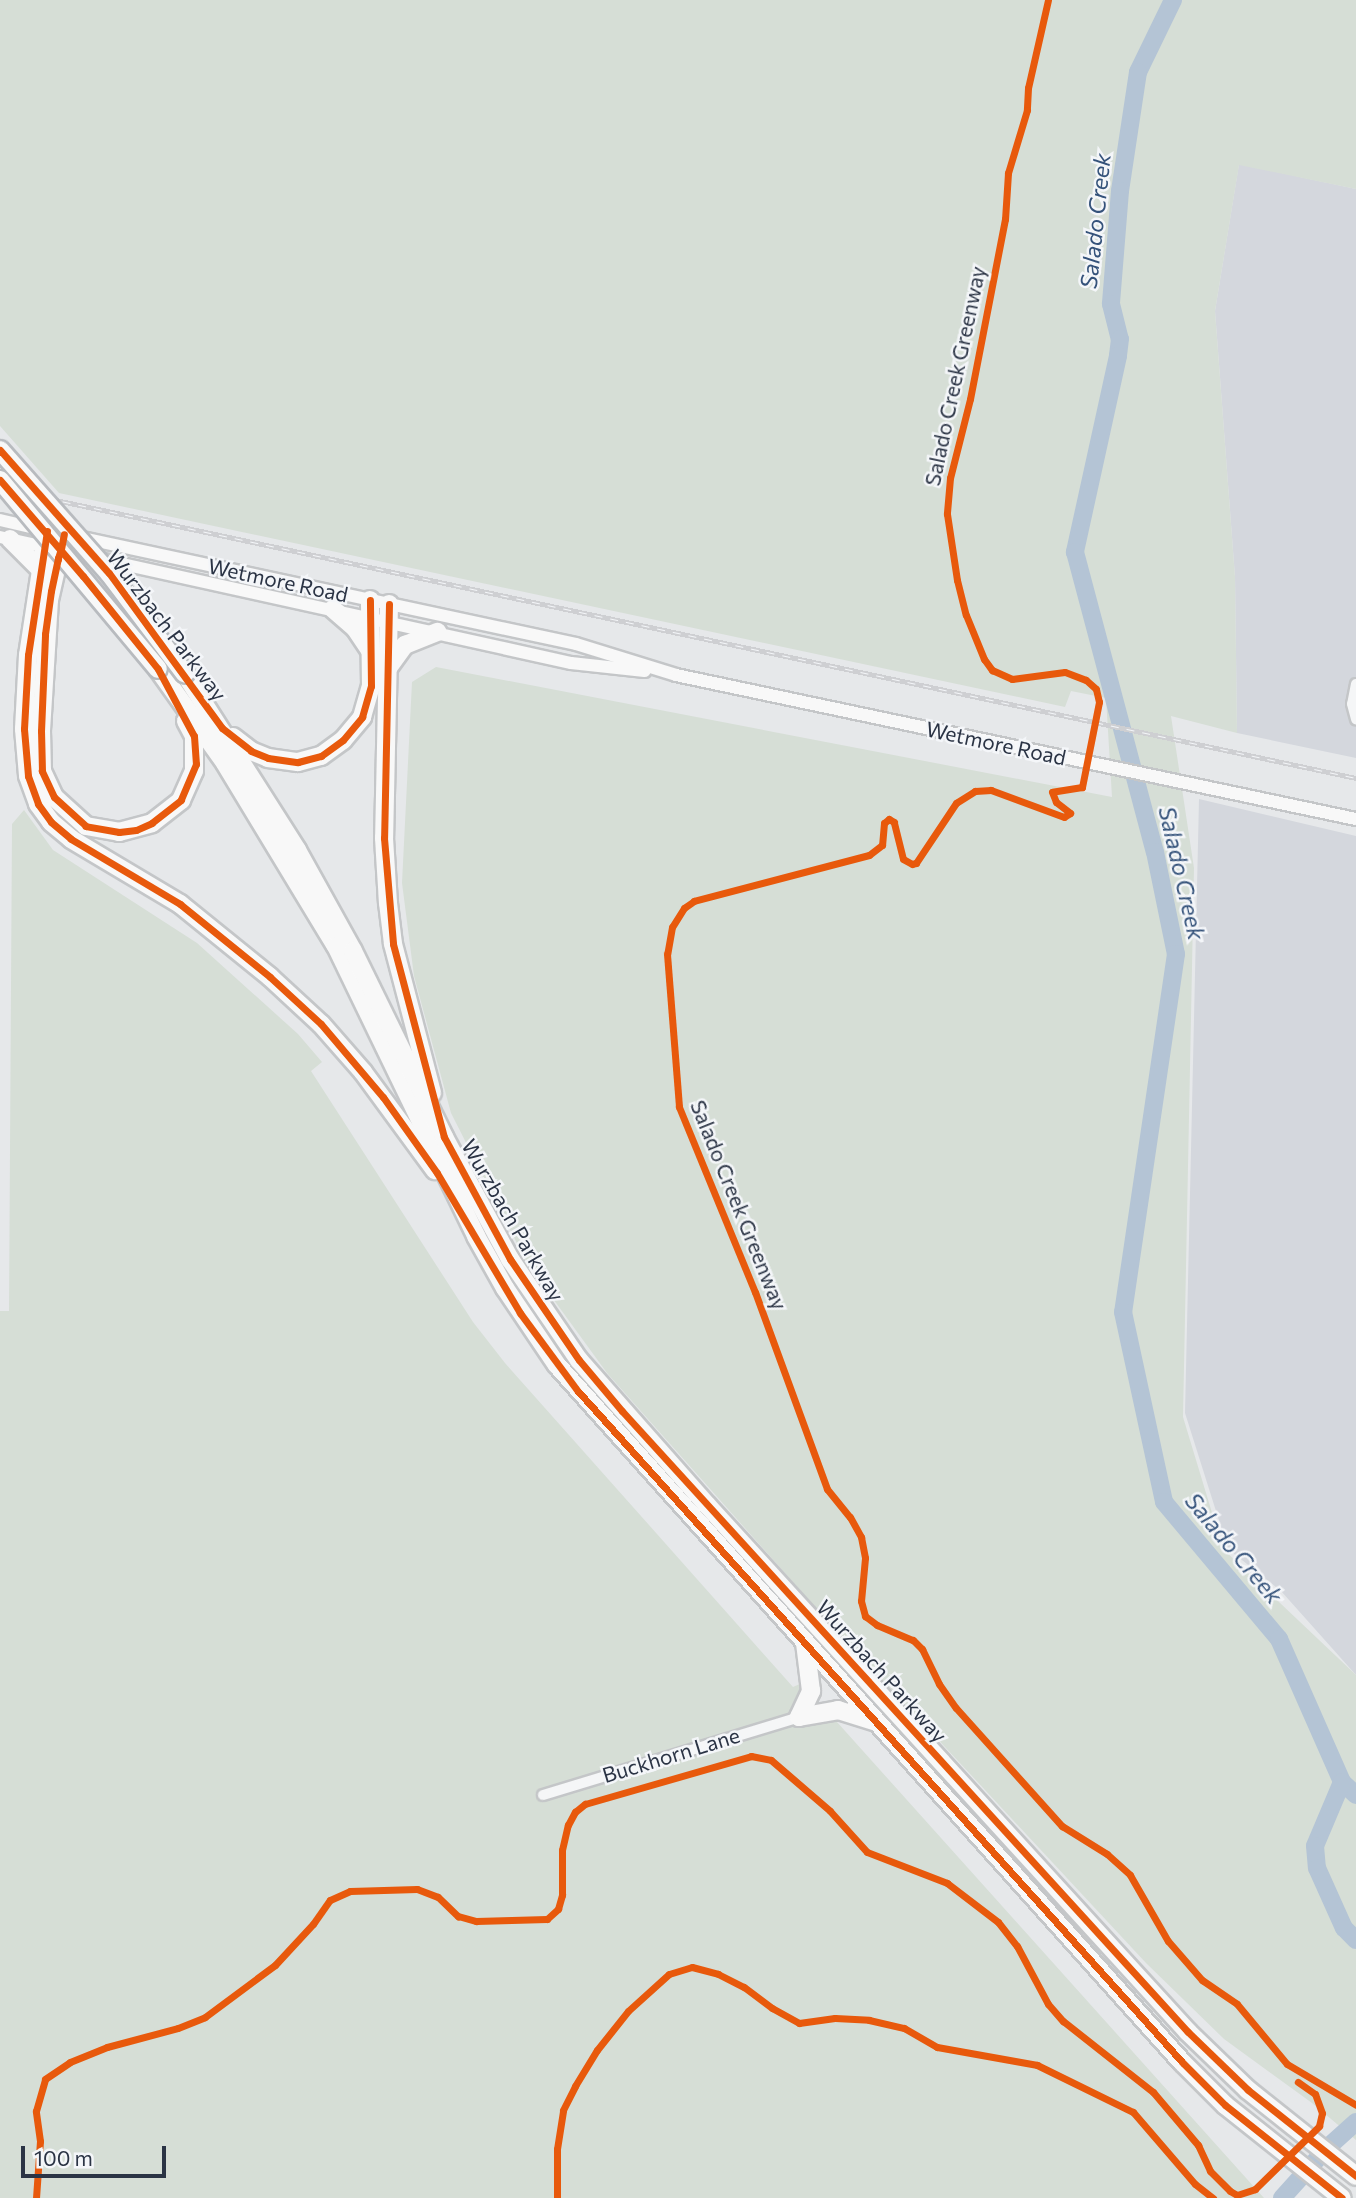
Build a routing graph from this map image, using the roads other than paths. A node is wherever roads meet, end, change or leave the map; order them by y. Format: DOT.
graph roads {
  1 [pos="0,450"];
  2 [pos="0,480"];
  3 [pos="0,520"];
  4 [pos="5,538"];
  5 [pos="54,540"];
  6 [pos="98,557"];
  7 [pos="39,568"];
  8 [pos="51,592"];
  9 [pos="333,609"];
  10 [pos="379,611"];
  11 [pos="438,632"];
  12 [pos="370,650"];
  13 [pos="158,669"];
  14 [pos="386,671"];
  15 [pos="676,675"];
  16 [pos="1356,684"];
  17 [pos="1356,719"];
  18 [pos="222,728"];
  19 [pos="1356,818"];
  20 [pos="444,1137"];
  21 [pos="476,1236"];
  22 [pos="805,1641"];
  23 [pos="799,1717"];
  24 [pos="878,1722"];
  25 [pos="542,1795"];
  26 [pos="1355,2175"];
  27 [pos="1341,2197"];
  1 -- 18 [label="highway, Wurzbach Parkway, bridge"];
  2 -- 13 [label="highway, Wurzbach Parkway, bridge"];
  3 -- 5 [label="main road, Wetmore Road"];
  4 -- 5 [label="main road, Wetmore Road"];
  4 -- 7 [label="highway"];
  5 -- 6 [label="main road, Wetmore Road"];
  5 -- 7 [label="highway"];
  5 -- 8 [label="highway"];
  5 -- 10 [label="main road, Wetmore Road"];
  6 -- 8 [label="highway"];
  6 -- 9 [label="main road, Wetmore Road"];
  7 -- 21 [label="highway"];
  8 -- 13 [label="highway"];
  9 -- 10 [label="main road, Wetmore Road"];
  9 -- 12 [label="highway"];
  10 -- 11 [label="main road, Wetmore Road"];
  10 -- 12 [label="highway"];
  10 -- 14 [label="highway"];
  10 -- 15 [label="main road, Wetmore Road"];
  11 -- 14 [label="highway"];
  11 -- 15 [label="main road, Wetmore Road"];
  12 -- 18 [label="highway"];
  13 -- 21 [label="highway, Wurzbach Parkway"];
  14 -- 20 [label="highway"];
  15 -- 19 [label="main road, Wetmore Road"];
  16 -- 17 [label="street"];
  18 -- 20 [label="highway, Wurzbach Parkway"];
  20 -- 26 [label="highway, Wurzbach Parkway"];
  21 -- 22 [label="highway, Wurzbach Parkway"];
  22 -- 23 [label="highway"];
  22 -- 24 [label="highway, Wurzbach Parkway"];
  23 -- 24 [label="highway"];
  23 -- 25 [label="street, Buckhorn Lane"];
  24 -- 27 [label="highway, Wurzbach Parkway"];
}
